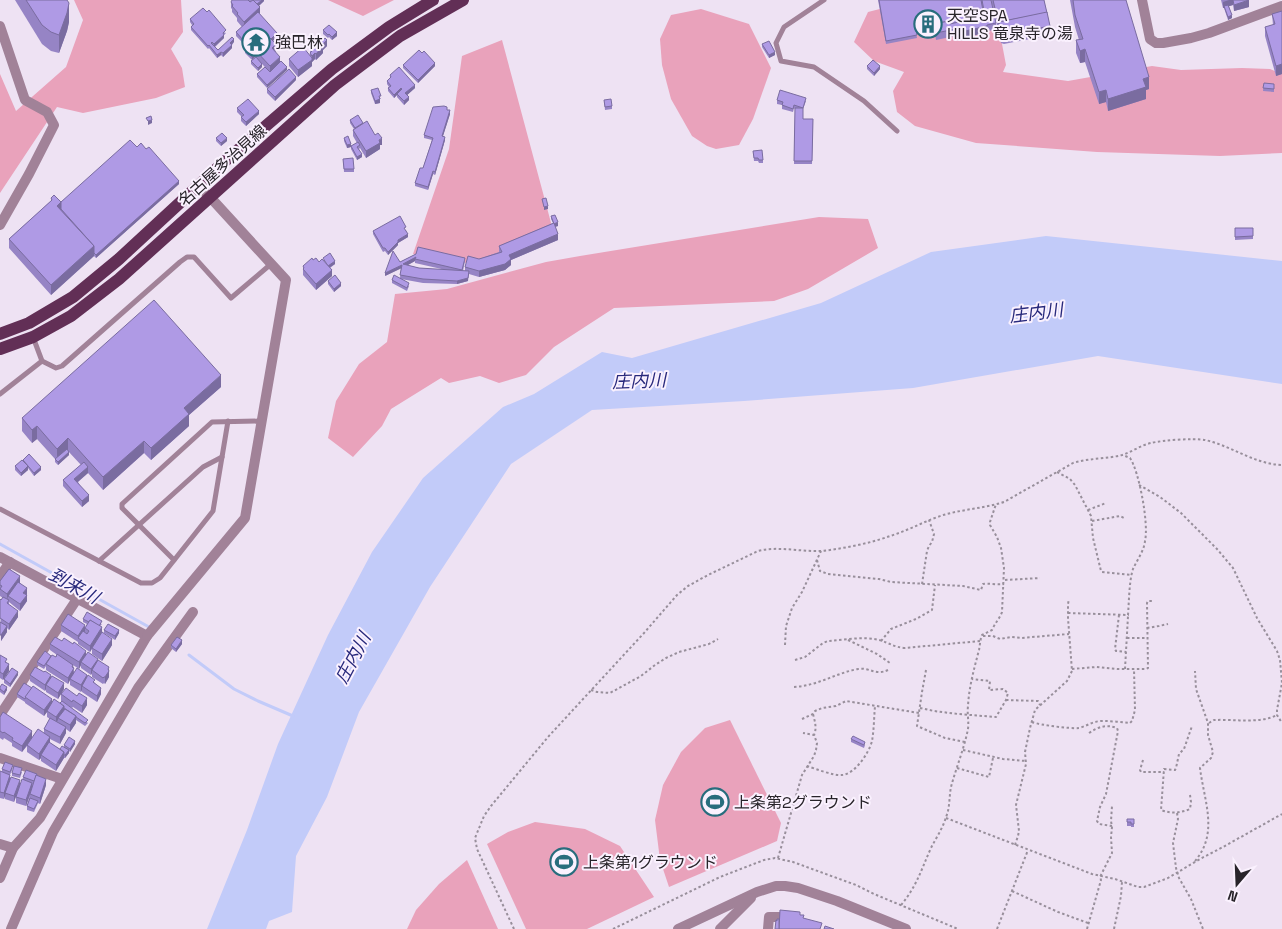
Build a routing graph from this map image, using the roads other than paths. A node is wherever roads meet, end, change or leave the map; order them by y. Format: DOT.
graph roads {
  1 [pos="433,0"];
  2 [pos="463,0"];
  3 [pos="824,0"];
  4 [pos="1142,0"];
  5 [pos="1282,6"];
  6 [pos="0,26"];
  7 [pos="897,131"];
  8 [pos="198,187"];
  9 [pos="210,197"];
  10 [pos="0,225"];
  11 [pos="271,264"];
  12 [pos="0,334"];
  13 [pos="33,337"];
  14 [pos="0,349"];
  15 [pos="42,361"];
  16 [pos="0,394"];
  17 [pos="228,421"];
  18 [pos="262,421"];
  19 [pos="222,457"];
  20 [pos="0,509"];
  21 [pos="139,525"];
  22 [pos="0,557"];
  23 [pos="174,560"];
  24 [pos="10,562"];
  25 [pos="99,562"];
  26 [pos="0,576"];
  27 [pos="78,599"];
  28 [pos="193,612"];
  29 [pos="147,636"];
  30 [pos="0,715"];
  31 [pos="0,758"];
  32 [pos="62,779"];
  33 [pos="0,844"];
  34 [pos="12,848"];
  35 [pos="0,878"];
  36 [pos="757,892"];
  37 [pos="800,917"];
  38 [pos="11,929"];
  39 [pos="678,929"];
  40 [pos="720,929"];
  41 [pos="768,929"];
  42 [pos="906,929"];
  1 -- 8 [label="main road, 名古屋多治見線"];
  2 -- 9 [label="main road, 名古屋多治見線"];
  3 -- 7 [label="lane"];
  4 -- 5 [label="street"];
  6 -- 10 [label="street"];
  8 -- 9 [label="street"];
  8 -- 12 [label="main road, 名古屋多治見線"];
  9 -- 11 [label="street"];
  9 -- 13 [label="main road, 名古屋多治見線"];
  11 -- 15 [label="lane"];
  11 -- 18 [label="street"];
  13 -- 14 [label="main road, 名古屋多治見線"];
  13 -- 15 [label="lane"];
  15 -- 16 [label="lane"];
  17 -- 18 [label="lane"];
  17 -- 19 [label="lane"];
  17 -- 21 [label="lane"];
  18 -- 29 [label="street"];
  19 -- 21 [label="lane"];
  19 -- 23 [label="lane"];
  20 -- 25 [label="lane"];
  21 -- 23 [label="lane"];
  21 -- 25 [label="lane"];
  22 -- 24 [label="street"];
  23 -- 25 [label="lane"];
  24 -- 26 [label="street"];
  24 -- 27 [label="street"];
  27 -- 29 [label="street"];
  27 -- 30 [label="street"];
  28 -- 38 [label="street"];
  29 -- 32 [label="street"];
  31 -- 32 [label="street"];
  32 -- 34 [label="street"];
  33 -- 34 [label="street"];
  34 -- 35 [label="street"];
  36 -- 39 [label="street"];
  36 -- 40 [label="street"];
  36 -- 42 [label="street"];
  37 -- 41 [label="street"];
}
